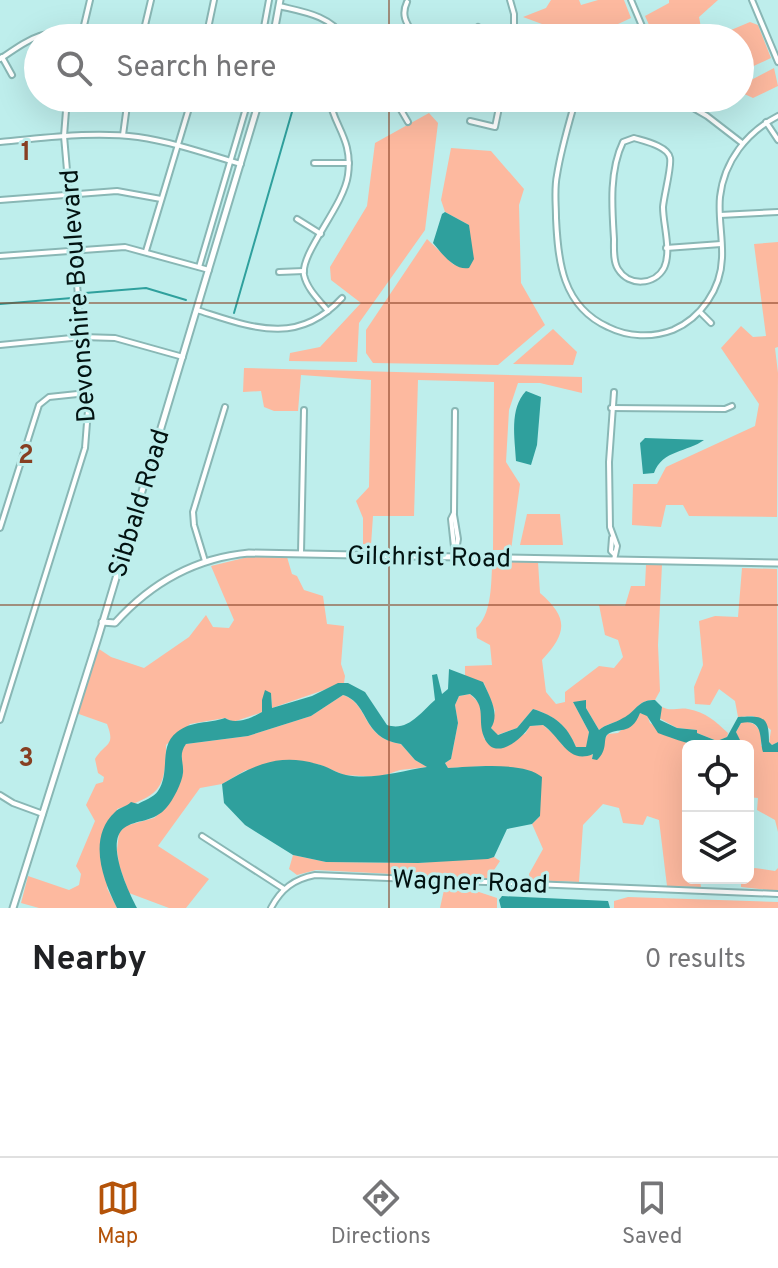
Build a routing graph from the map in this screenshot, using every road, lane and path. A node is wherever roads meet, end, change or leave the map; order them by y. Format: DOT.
graph roads {
  1 [pos="90,0"];
  2 [pos="151,0"];
  3 [pos="214,0"];
  4 [pos="269,0"];
  5 [pos="510,0"];
  6 [pos="631,0"];
  7 [pos="752,0"];
  8 [pos="407,2"];
  9 [pos="280,3"];
  10 [pos="84,24"];
  11 [pos="145,24"];
  12 [pos="209,24"];
  13 [pos="265,24"];
  14 [pos="276,24"];
  15 [pos="332,24"];
  16 [pos="408,24"];
  17 [pos="514,24"];
  18 [pos="641,24"];
  19 [pos="24,43"];
  20 [pos="1,58"];
  21 [pos="778,62"];
  22 [pos="12,75"];
  23 [pos="66,112"];
  24 [pos="126,112"];
  25 [pos="188,112"];
  26 [pos="245,112"];
  27 [pos="256,112"];
  28 [pos="334,112"];
  29 [pos="403,112"];
  30 [pos="498,112"];
  31 [pos="572,112"];
  32 [pos="700,112"];
  33 [pos="778,116"];
  34 [pos="470,121"];
  35 [pos="408,122"];
  36 [pos="766,122"];
  37 [pos="123,135"];
  38 [pos="64,136"];
  39 [pos="778,140"];
  40 [pos="0,142"];
  41 [pos="742,143"];
  42 [pos="178,145"];
  43 [pos="231,161"];
  44 [pos="314,163"];
  45 [pos="349,163"];
  46 [pos="241,164"];
  47 [pos="70,194"];
  48 [pos="161,199"];
  49 [pos="0,200"];
  50 [pos="778,212"];
  51 [pos="720,215"];
  52 [pos="297,219"];
  53 [pos="321,234"];
  54 [pos="721,244"];
  55 [pos="666,248"];
  56 [pos="75,250"];
  57 [pos="146,251"];
  58 [pos="0,256"];
  59 [pos="199,267"];
  60 [pos="209,270"];
  61 [pos="304,271"];
  62 [pos="279,272"];
  63 [pos="342,298"];
  64 [pos="197,310"];
  65 [pos="328,311"];
  66 [pos="700,312"];
  67 [pos="711,323"];
  68 [pos="82,337"];
  69 [pos="0,345"];
  70 [pos="183,357"];
  71 [pos="614,392"];
  72 [pos="87,393"];
  73 [pos="732,406"];
  74 [pos="225,407"];
  75 [pos="611,408"];
  76 [pos="304,410"];
  77 [pos="455,411"];
  78 [pos="0,528"];
  79 [pos="301,553"];
  80 [pos="455,556"];
  81 [pos="614,557"];
  82 [pos="205,561"];
  83 [pos="778,563"];
  84 [pos="102,622"];
  85 [pos="0,720"];
  86 [pos="0,795"];
  87 [pos="43,814"];
  88 [pos="202,836"];
  89 [pos="284,889"];
  90 [pos="778,894"];
  91 [pos="13,908"];
  92 [pos="271,908"];
  1 -- 10 [label="street"];
  2 -- 11 [label="street"];
  3 -- 12 [label="street"];
  4 -- 13 [label="street"];
  5 -- 17 [label="street"];
  6 -- 18 [label="street"];
  7 -- 21 [label="street"];
  8 -- 16 [label="street"];
  9 -- 14 [label="street"];
  9 -- 15 [label="street"];
  19 -- 20 [label="street"];
  20 -- 22 [label="street"];
  23 -- 38 [label="street, Devonshire Boulevard"];
  24 -- 37 [label="street"];
  25 -- 42 [label="street"];
  26 -- 43 [label="street"];
  27 -- 46 [label="street, Sibbald Road"];
  28 -- 45 [label="street"];
  29 -- 35 [label="street"];
  30 -- 34 [label="street"];
  31 -- 66 [label="street"];
  32 -- 41 [label="street"];
  33 -- 36 [label="street"];
  36 -- 39 [label="street"];
  36 -- 41 [label="street"];
  37 -- 38 [label="street"];
  37 -- 42 [label="street"];
  38 -- 40 [label="street"];
  38 -- 47 [label="street, Devonshire Boulevard"];
  41 -- 51 [label="street"];
  42 -- 43 [label="street"];
  42 -- 48 [label="street"];
  43 -- 46 [label="street"];
  43 -- 59 [label="street"];
  44 -- 45 [label="street"];
  45 -- 53 [label="street"];
  46 -- 60 [label="street, Sibbald Road"];
  47 -- 48 [label="street"];
  47 -- 49 [label="street"];
  47 -- 56 [label="street, Devonshire Boulevard"];
  48 -- 57 [label="street"];
  50 -- 51 [label="street"];
  51 -- 54 [label="street"];
  52 -- 53 [label="street"];
  53 -- 61 [label="street"];
  54 -- 55 [label="street"];
  54 -- 66 [label="street"];
  55 -- 55 [label="street"];
  56 -- 57 [label="street"];
  56 -- 58 [label="street"];
  56 -- 68 [label="street, Devonshire Boulevard"];
  57 -- 59 [label="street"];
  59 -- 60 [label="street"];
  60 -- 64 [label="street, Sibbald Road"];
  61 -- 62 [label="street"];
  61 -- 65 [label="street"];
  63 -- 65 [label="street"];
  64 -- 65 [label="street"];
  64 -- 70 [label="street, Sibbald Road"];
  66 -- 67 [label="street"];
  68 -- 69 [label="street"];
  68 -- 70 [label="street"];
  68 -- 72 [label="street, Devonshire Boulevard"];
  70 -- 84 [label="street, Sibbald Road"];
  71 -- 75 [label="street"];
  72 -- 78 [label="street"];
  72 -- 85 [label="street, Devonshire Boulevard"];
  73 -- 75 [label="street"];
  74 -- 82 [label="street"];
  75 -- 81 [label="street"];
  76 -- 79 [label="street"];
  77 -- 80 [label="street"];
  79 -- 80 [label="street, Gilchrist Road"];
  79 -- 82 [label="street, Gilchrist Road"];
  80 -- 81 [label="street, Gilchrist Road"];
  81 -- 83 [label="street, Gilchrist Road"];
  82 -- 84 [label="street, Gilchrist Road"];
  84 -- 87 [label="street, Sibbald Road"];
  86 -- 87 [label="street"];
  87 -- 91 [label="street, Sibbald Road"];
  88 -- 89 [label="street"];
  89 -- 90 [label="street, Wagner Road"];
  89 -- 92 [label="street"];
}
